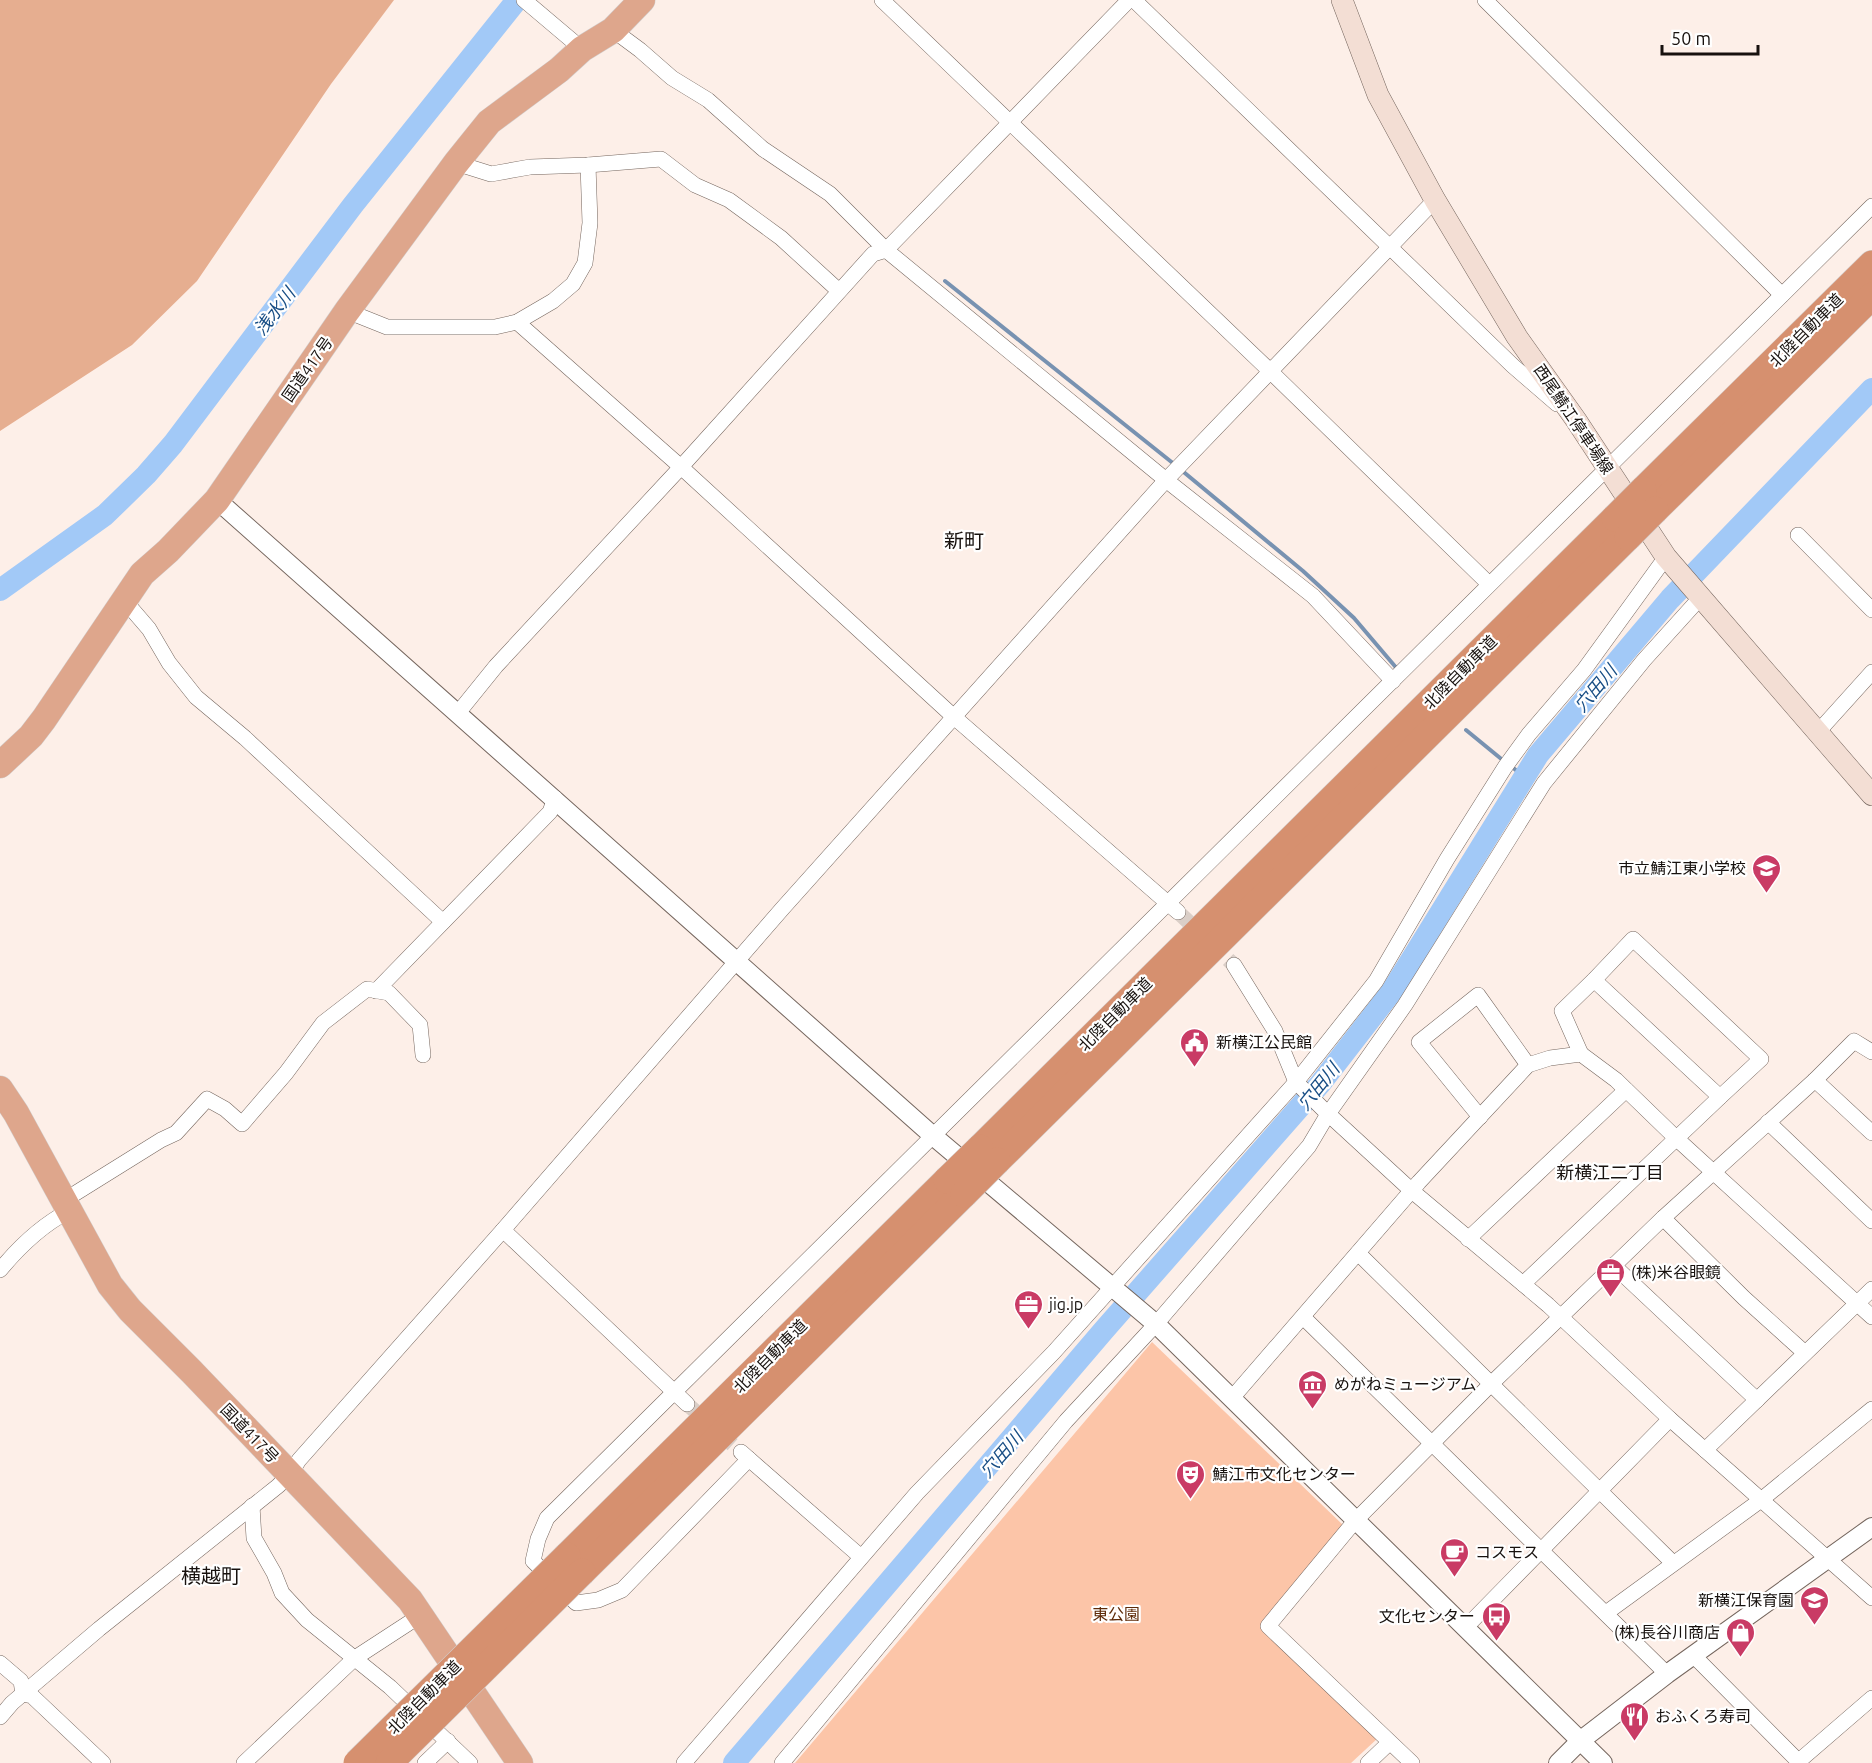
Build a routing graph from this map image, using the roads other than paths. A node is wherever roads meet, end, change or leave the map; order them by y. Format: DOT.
graph roads {
  1 [pos="524,0"];
  2 [pos="642,0"];
  3 [pos="882,0"];
  4 [pos="1129,0"];
  5 [pos="1134,0"];
  6 [pos="1342,0"];
  7 [pos="1485,0"];
  8 [pos="613,30"];
  9 [pos="582,49"];
  10 [pos="1011,123"];
  11 [pos="456,163"];
  12 [pos="588,165"];
  13 [pos="1435,200"];
  14 [pos="1872,206"];
  15 [pos="1390,248"];
  16 [pos="886,250"];
  17 [pos="1872,264"];
  18 [pos="839,291"];
  19 [pos="1782,295"];
  20 [pos="1872,296"];
  21 [pos="347,311"];
  22 [pos="517,322"];
  23 [pos="1270,371"];
  24 [pos="1576,420"];
  25 [pos="681,467"];
  26 [pos="1606,468"];
  27 [pos="1166,480"];
  28 [pos="217,500"];
  29 [pos="1649,500"];
  30 [pos="1798,535"];
  31 [pos="1671,562"];
  32 [pos="1489,584"];
  33 [pos="1700,595"];
  34 [pos="124,600"];
  35 [pos="1872,610"];
  36 [pos="1872,672"];
  37 [pos="1393,681"];
  38 [pos="458,713"];
  39 [pos="954,717"];
  40 [pos="1817,733"];
  41 [pos="0,765"];
  42 [pos="1872,795"];
  43 [pos="555,798"];
  44 [pos="1173,908"];
  45 [pos="443,922"];
  46 [pos="737,962"];
  47 [pos="1234,965"];
  48 [pos="1594,980"];
  49 [pos="376,991"];
  50 [pos="1872,1052"];
  51 [pos="1581,1054"];
  52 [pos="423,1055"];
  53 [pos="1528,1065"];
  54 [pos="1815,1080"];
  55 [pos="1299,1084"];
  56 [pos="0,1089"];
  57 [pos="1626,1090"];
  58 [pos="1720,1097"];
  59 [pos="1327,1112"];
  60 [pos="1480,1118"];
  61 [pos="1768,1122"];
  62 [pos="1872,1133"];
  63 [pos="932,1135"];
  64 [pos="1677,1139"];
  65 [pos="1715,1172"];
  66 [pos="1412,1191"];
  67 [pos="66,1206"];
  68 [pos="1663,1218"];
  69 [pos="1872,1221"];
  70 [pos="503,1230"];
  71 [pos="1468,1239"];
  72 [pos="1358,1253"];
  73 [pos="1613,1265"];
  74 [pos="0,1270"];
  75 [pos="1522,1284"];
  76 [pos="1112,1287"];
  77 [pos="1872,1289"];
  78 [pos="1857,1304"];
  79 [pos="1303,1317"];
  80 [pos="1558,1317"];
  81 [pos="1872,1317"];
  82 [pos="1156,1324"];
  83 [pos="1805,1353"];
  84 [pos="1491,1384"];
  85 [pos="674,1392"];
  86 [pos="1232,1398"];
  87 [pos="1757,1400"];
  88 [pos="687,1404"];
  89 [pos="1872,1409"];
  90 [pos="1670,1419"];
  91 [pos="1432,1443"];
  92 [pos="1705,1450"];
  93 [pos="290,1474"];
  94 [pos="1600,1492"];
  95 [pos="1761,1500"];
  96 [pos="252,1506"];
  97 [pos="1355,1521"];
  98 [pos="1872,1527"];
  99 [pos="1542,1551"];
  100 [pos="861,1557"];
  101 [pos="1828,1559"];
  102 [pos="1673,1563"];
  103 [pos="575,1564"];
  104 [pos="1872,1598"];
  105 [pos="1606,1613"];
  106 [pos="420,1615"];
  107 [pos="1466,1628"];
  108 [pos="1694,1656"];
  109 [pos="355,1658"];
  110 [pos="0,1663"];
  111 [pos="1667,1674"];
  112 [pos="23,1694"];
  113 [pos="1872,1698"];
  114 [pos="0,1717"];
  115 [pos="448,1741"];
  116 [pos="1580,1741"];
  117 [pos="1389,1743"];
  118 [pos="1800,1762"];
  119 [pos="103,1763"];
  120 [pos="244,1763"];
  121 [pos="357,1763"];
  122 [pos="389,1763"];
  123 [pos="425,1763"];
  124 [pos="470,1763"];
  125 [pos="520,1763"];
  126 [pos="684,1763"];
  127 [pos="782,1763"];
  128 [pos="1368,1763"];
  129 [pos="1412,1763"];
  130 [pos="1558,1763"];
  131 [pos="1603,1763"];
  1 -- 9 [label="street"];
  2 -- 8 [label="highway, 国道417号"];
  3 -- 10 [label="street"];
  4 -- 10 [label="street"];
  5 -- 15 [label="street"];
  6 -- 13 [label="main road, 西尾鯖江停車場線"];
  7 -- 19 [label="street"];
  8 -- 9 [label="highway, 国道417号"];
  8 -- 16 [label="street"];
  9 -- 11 [label="highway, 国道417号"];
  10 -- 16 [label="street"];
  10 -- 23 [label="street"];
  11 -- 12 [label="street"];
  11 -- 21 [label="highway, 国道417号"];
  12 -- 18 [label="street"];
  12 -- 22 [label="street"];
  13 -- 15 [label="street"];
  13 -- 24 [label="main road, 西尾鯖江停車場線"];
  14 -- 19 [label="street"];
  15 -- 23 [label="street"];
  15 -- 24 [label="street"];
  16 -- 18 [label="street"];
  16 -- 27 [label="street"];
  17 -- 29 [label="highway, 北陸自動車道"];
  18 -- 25 [label="street"];
  19 -- 26 [label="street"];
  20 -- 29 [label="highway, 北陸自動車道"];
  21 -- 22 [label="street"];
  21 -- 28 [label="highway, 国道417号"];
  22 -- 25 [label="street"];
  23 -- 27 [label="street"];
  23 -- 32 [label="street"];
  24 -- 26 [label="main road, 西尾鯖江停車場線"];
  25 -- 38 [label="street"];
  25 -- 39 [label="street"];
  26 -- 31 [label="main road, 西尾鯖江停車場線"];
  26 -- 32 [label="street"];
  27 -- 37 [label="street"];
  27 -- 39 [label="street"];
  28 -- 34 [label="highway, 国道417号"];
  28 -- 38 [label="street"];
  29 -- 103 [label="highway, 北陸自動車道, bridge"];
  30 -- 35 [label="street"];
  31 -- 33 [label="main road, 西尾鯖江停車場線"];
  31 -- 55 [label="street"];
  32 -- 37 [label="street"];
  33 -- 40 [label="main road, 西尾鯖江停車場線"];
  33 -- 59 [label="street"];
  34 -- 41 [label="highway, 国道417号"];
  34 -- 45 [label="street"];
  36 -- 40 [label="street"];
  37 -- 44 [label="street"];
  38 -- 43 [label="street"];
  39 -- 44 [label="street"];
  39 -- 46 [label="street"];
  40 -- 42 [label="main road, 西尾鯖江停車場線"];
  43 -- 45 [label="street"];
  43 -- 46 [label="street"];
  44 -- 63 [label="street"];
  45 -- 49 [label="street"];
  46 -- 63 [label="street"];
  46 -- 70 [label="street"];
  47 -- 55 [label="street"];
  48 -- 51 [label="street"];
  48 -- 58 [label="street"];
  48 -- 58 [label="street"];
  49 -- 52 [label="street"];
  49 -- 67 [label="street"];
  50 -- 54 [label="street"];
  51 -- 53 [label="street"];
  51 -- 57 [label="street"];
  53 -- 60 [label="street"];
  53 -- 60 [label="street"];
  54 -- 61 [label="street"];
  54 -- 62 [label="street"];
  55 -- 59 [label="street"];
  55 -- 76 [label="street"];
  56 -- 67 [label="highway, 国道417号"];
  57 -- 64 [label="street"];
  57 -- 71 [label="street"];
  58 -- 64 [label="street"];
  59 -- 66 [label="street"];
  59 -- 82 [label="street"];
  60 -- 66 [label="street"];
  61 -- 65 [label="street"];
  61 -- 69 [label="street"];
  63 -- 76 [label="street"];
  63 -- 85 [label="street"];
  64 -- 65 [label="street"];
  64 -- 75 [label="street"];
  65 -- 68 [label="street"];
  65 -- 78 [label="street"];
  66 -- 71 [label="street"];
  66 -- 72 [label="street"];
  67 -- 74 [label="street"];
  67 -- 93 [label="highway, 国道417号"];
  68 -- 73 [label="street"];
  68 -- 83 [label="street"];
  70 -- 85 [label="street"];
  70 -- 93 [label="street"];
  71 -- 75 [label="street"];
  72 -- 79 [label="street"];
  72 -- 84 [label="street"];
  73 -- 80 [label="street"];
  73 -- 87 [label="street"];
  75 -- 80 [label="street"];
  76 -- 82 [label="street"];
  76 -- 100 [label="street"];
  77 -- 78 [label="street"];
  78 -- 81 [label="street"];
  78 -- 83 [label="street"];
  79 -- 86 [label="street"];
  79 -- 91 [label="street"];
  80 -- 84 [label="street"];
  80 -- 90 [label="street"];
  82 -- 86 [label="street"];
  82 -- 127 [label="street"];
  83 -- 87 [label="street"];
  84 -- 91 [label="street"];
  84 -- 94 [label="street"];
  85 -- 88 [label="street"];
  85 -- 100 [label="street"];
  86 -- 97 [label="street"];
  87 -- 92 [label="street"];
  89 -- 95 [label="street"];
  90 -- 92 [label="street"];
  90 -- 94 [label="street"];
  91 -- 97 [label="street"];
  91 -- 99 [label="street"];
  92 -- 95 [label="street"];
  93 -- 96 [label="street"];
  93 -- 106 [label="highway, 国道417号"];
  94 -- 99 [label="street"];
  94 -- 102 [label="street"];
  95 -- 101 [label="street"];
  95 -- 102 [label="street"];
  96 -- 109 [label="street"];
  96 -- 112 [label="street"];
  97 -- 107 [label="street"];
  97 -- 117 [label="street"];
  98 -- 101 [label="street"];
  99 -- 105 [label="street"];
  99 -- 107 [label="street"];
  100 -- 126 [label="street"];
  101 -- 104 [label="street"];
  101 -- 108 [label="street"];
  102 -- 105 [label="street"];
  103 -- 121 [label="highway, 北陸自動車道, bridge"];
  103 -- 122 [label="highway, 北陸自動車道, bridge"];
  105 -- 111 [label="street"];
  106 -- 109 [label="street"];
  106 -- 125 [label="highway, 国道417号"];
  107 -- 116 [label="street"];
  108 -- 111 [label="street"];
  108 -- 118 [label="street"];
  109 -- 115 [label="street"];
  109 -- 120 [label="street"];
  110 -- 112 [label="street"];
  111 -- 116 [label="street"];
  112 -- 114 [label="street"];
  112 -- 119 [label="street"];
  113 -- 118 [label="street"];
  115 -- 123 [label="street"];
  115 -- 124 [label="street"];
  116 -- 130 [label="street"];
  116 -- 131 [label="street"];
  117 -- 128 [label="street"];
  117 -- 129 [label="street"];
}
